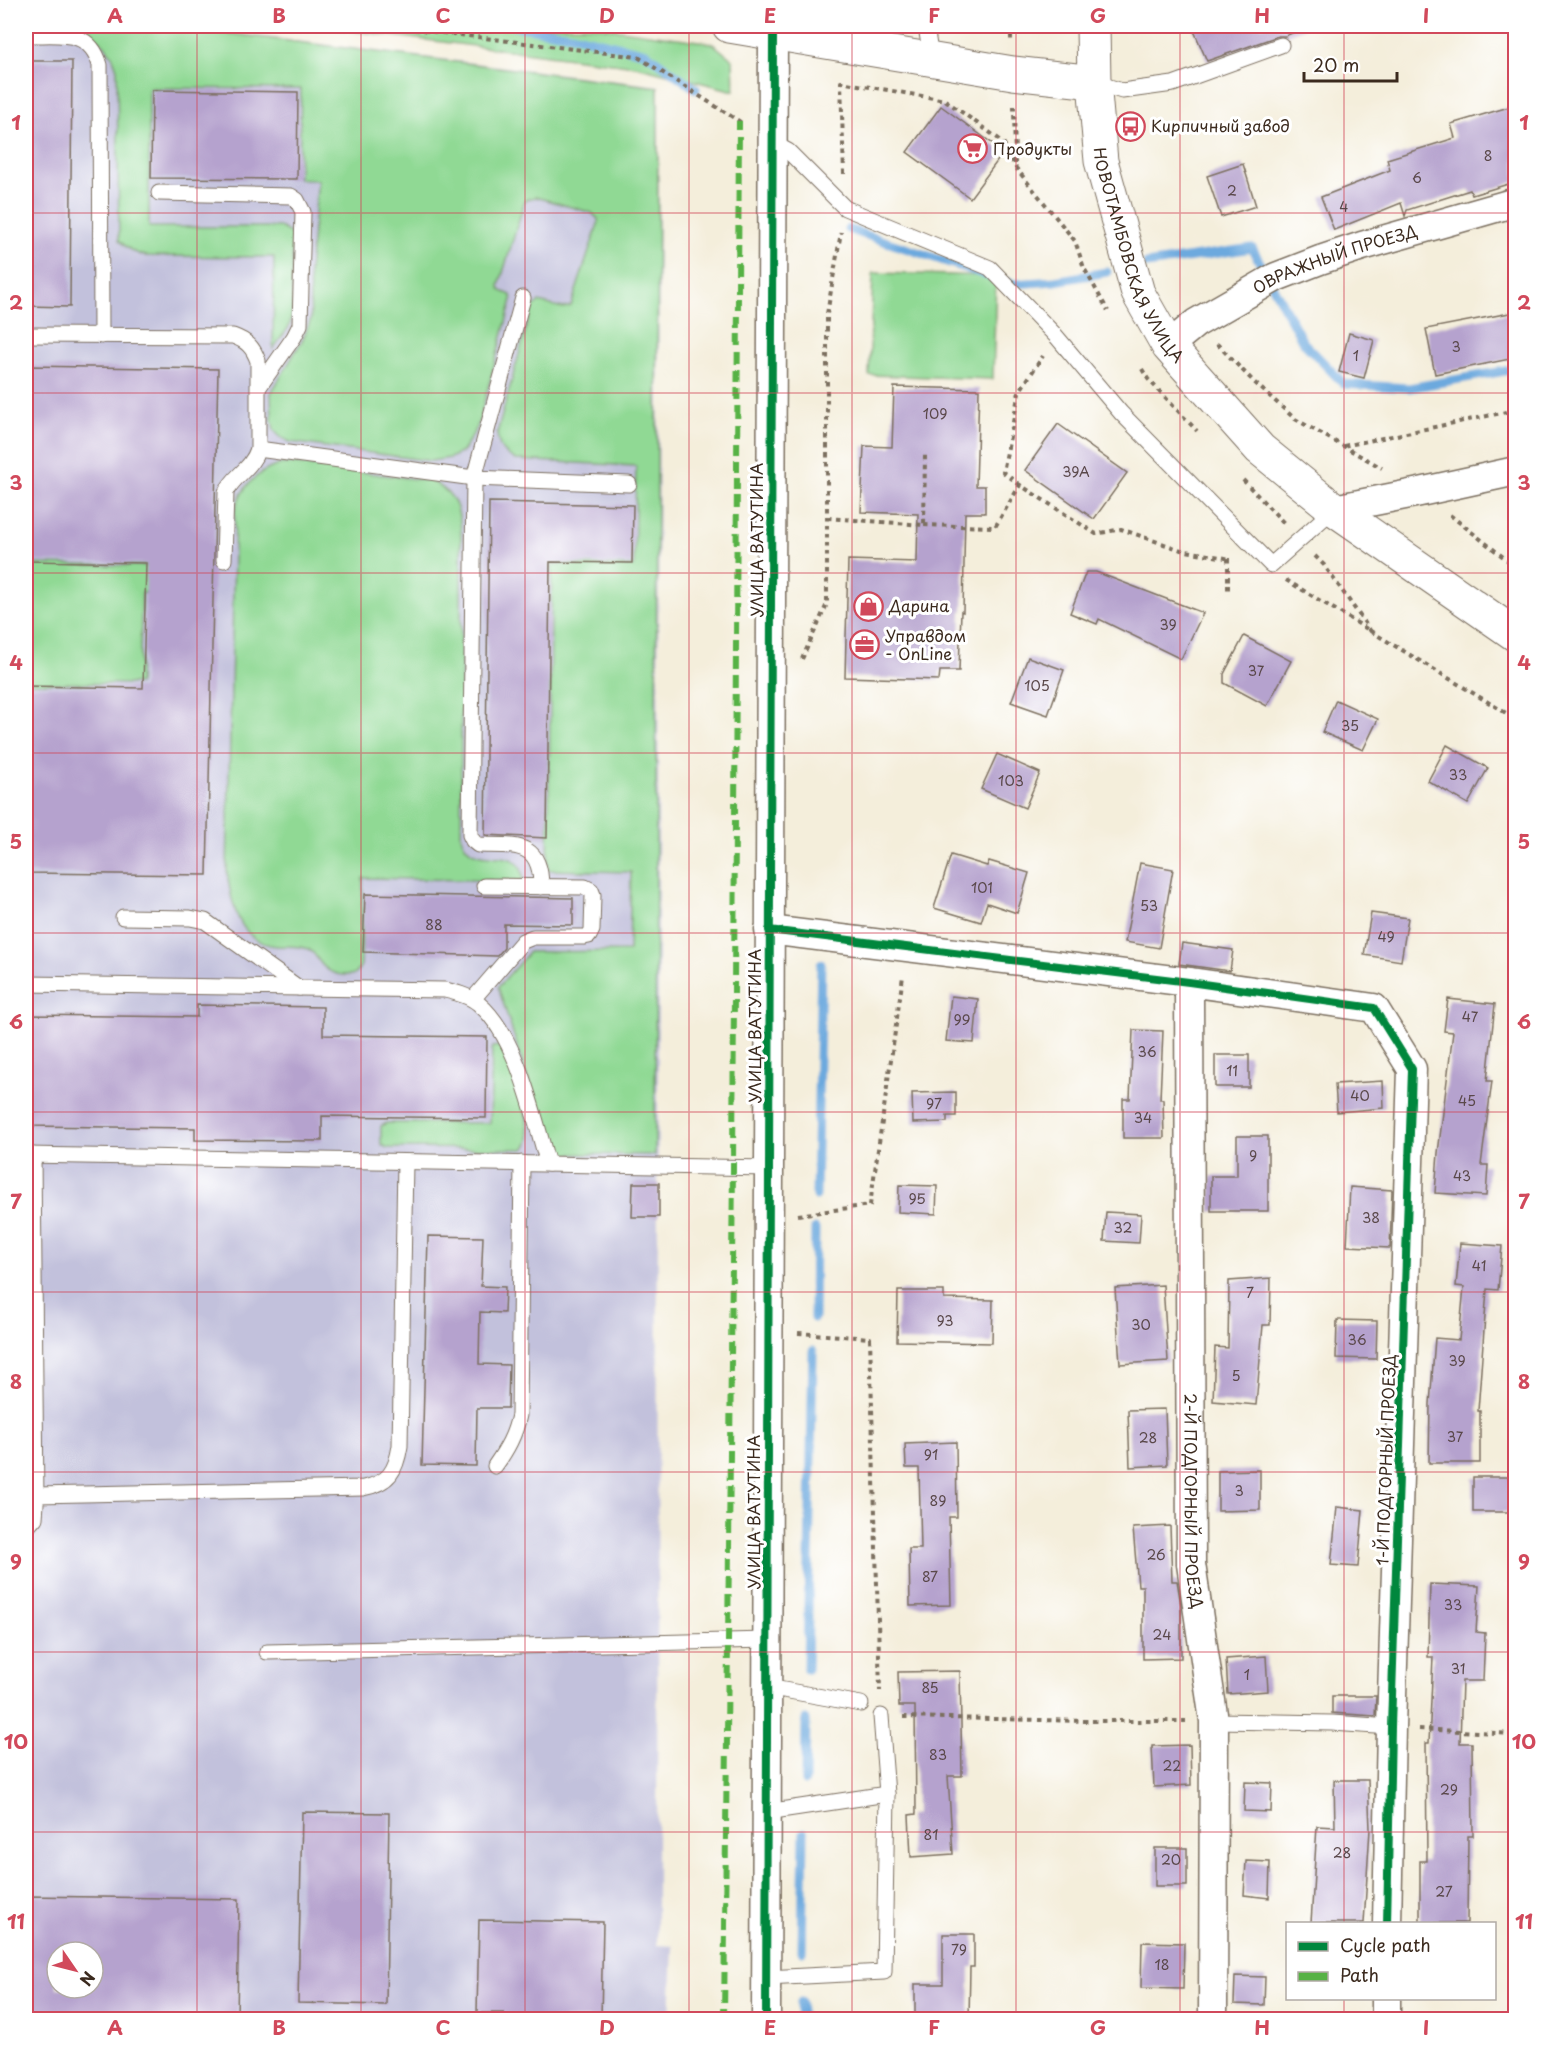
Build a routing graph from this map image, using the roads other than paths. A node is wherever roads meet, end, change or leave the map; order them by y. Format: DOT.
graph roads {
  1 [pos="729,26"];
  2 [pos="926,26"];
  3 [pos="1093,26"];
  4 [pos="773,33"];
  5 [pos="26,35"];
  6 [pos="1281,45"];
  7 [pos="931,59"];
  8 [pos="1094,82"];
  9 [pos="773,143"];
  10 [pos="159,193"];
  11 [pos="1515,202"];
  12 [pos="523,298"];
  13 [pos="26,335"];
  14 [pos="101,336"];
  15 [pos="1168,346"];
  16 [pos="259,387"];
  17 [pos="258,449"];
  18 [pos="1515,471"];
  19 [pos="474,478"];
  20 [pos="629,484"];
  21 [pos="1334,509"];
  22 [pos="224,560"];
  23 [pos="1515,635"];
  24 [pos="484,886"];
  25 [pos="541,887"];
  26 [pos="123,917"];
  27 [pos="769,930"];
  28 [pos="1190,982"];
  29 [pos="26,984"];
  30 [pos="299,988"];
  31 [pos="473,999"];
  32 [pos="29,1155"];
  33 [pos="405,1162"];
  34 [pos="522,1163"];
  35 [pos="548,1164"];
  36 [pos="768,1168"];
  37 [pos="29,1257"];
  38 [pos="495,1466"];
  39 [pos="36,1495"];
  40 [pos="26,1528"];
  41 [pos="767,1640"];
  42 [pos="267,1652"];
  43 [pos="767,1687"];
  44 [pos="861,1704"];
  45 [pos="881,1716"];
  46 [pos="1214,1721"];
  47 [pos="1391,1727"];
  48 [pos="887,1794"];
  49 [pos="766,1812"];
  50 [pos="1388,1922"];
  51 [pos="766,1978"];
  52 [pos="1386,2000"];
  53 [pos="766,2019"];
  54 [pos="1214,2019"];
  55 [pos="1386,2019"];
  1 -- 4 [label="main road"];
  2 -- 7 [label="lane"];
  3 -- 8 [label="main road, НОВОТАМБОВСКАЯ УЛИЦА"];
  4 -- 7 [label="main road"];
  4 -- 9 [label="street, УЛИЦА ВАТУТИНА"];
  5 -- 14 [label="lane"];
  6 -- 8 [label="lane"];
  7 -- 8 [label="main road"];
  8 -- 15 [label="main road, НОВОТАМБОВСКАЯ УЛИЦА"];
  9 -- 21 [label="lane"];
  9 -- 27 [label="street, УЛИЦА ВАТУТИНА"];
  10 -- 16 [label="lane"];
  11 -- 15 [label="street, ОВРАЖНЫЙ ПРОЕЗД"];
  12 -- 19 [label="lane"];
  13 -- 14 [label="lane"];
  14 -- 16 [label="lane"];
  15 -- 21 [label="main road, НОВОТАМБОВСКАЯ УЛИЦА"];
  16 -- 17 [label="lane"];
  17 -- 19 [label="lane"];
  17 -- 22 [label="lane"];
  18 -- 21 [label="street"];
  19 -- 20 [label="lane"];
  19 -- 25 [label="lane"];
  21 -- 23 [label="main road, НОВОТАМБОВСКАЯ УЛИЦА"];
  24 -- 25 [label="lane"];
  25 -- 31 [label="lane"];
  26 -- 30 [label="lane"];
  27 -- 28 [label="street"];
  27 -- 36 [label="street, УЛИЦА ВАТУТИНА"];
  28 -- 46 [label="street, 2-Й ПОДГОРНЫЙ ПРОЕЗД"];
  28 -- 47 [label="street, 1-Й ПОДГОРНЫЙ ПРОЕЗД"];
  29 -- 30 [label="lane"];
  30 -- 31 [label="lane"];
  31 -- 35 [label="lane"];
  32 -- 33 [label="lane"];
  32 -- 37 [label="lane"];
  33 -- 34 [label="lane"];
  33 -- 39 [label="lane"];
  34 -- 35 [label="lane"];
  34 -- 38 [label="lane"];
  35 -- 36 [label="lane"];
  36 -- 41 [label="street, УЛИЦА ВАТУТИНА"];
  37 -- 39 [label="lane"];
  39 -- 40 [label="lane"];
  41 -- 42 [label="lane"];
  41 -- 43 [label="street, УЛИЦА ВАТУТИНА"];
  43 -- 44 [label="lane"];
  43 -- 49 [label="street, УЛИЦА ВАТУТИНА"];
  45 -- 48 [label="lane"];
  46 -- 47 [label="lane"];
  46 -- 54 [label="street, 2-Й ПОДГОРНЫЙ ПРОЕЗД"];
  47 -- 50 [label="street, 1-Й ПОДГОРНЫЙ ПРОЕЗД"];
  48 -- 49 [label="lane"];
  48 -- 51 [label="lane"];
  49 -- 51 [label="street, УЛИЦА ВАТУТИНА"];
  51 -- 53 [label="street, УЛИЦА ВАТУТИНА"];
  52 -- 55 [label="street"];
}
